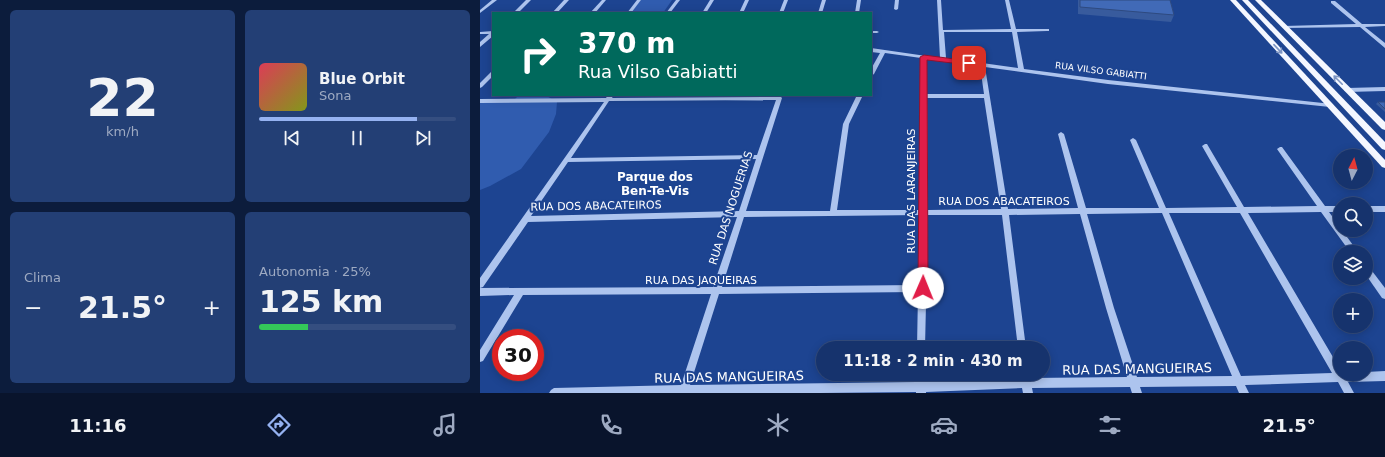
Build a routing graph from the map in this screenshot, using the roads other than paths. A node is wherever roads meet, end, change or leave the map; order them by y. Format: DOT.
graph roads {
  1 [pos="495,0"];
  2 [pos="529,0"];
  3 [pos="567,0"];
  4 [pos="604,0"];
  5 [pos="639,0"];
  6 [pos="678,0"];
  7 [pos="712,0"];
  8 [pos="747,0"];
  9 [pos="786,0"];
  10 [pos="824,0"];
  11 [pos="859,0"];
  12 [pos="897,0"];
  13 [pos="939,0"];
  14 [pos="1007,0"];
  15 [pos="1233,0"];
  16 [pos="1245,0"];
  17 [pos="1254,1"];
  18 [pos="1333,2"];
  19 [pos="896,9"];
  20 [pos="480,12"];
  21 [pos="516,12"];
  22 [pos="555,12"];
  23 [pos="593,12"];
  24 [pos="630,12"];
  25 [pos="669,12"];
  26 [pos="705,12"];
  27 [pos="741,12"];
  28 [pos="781,12"];
  29 [pos="820,12"];
  30 [pos="857,12"];
  31 [pos="1282,24"];
  32 [pos="1360,25"];
  33 [pos="1385,25"];
  34 [pos="1257,26"];
  35 [pos="1014,30"];
  36 [pos="1047,30"];
  37 [pos="941,31"];
  38 [pos="872,32"];
  39 [pos="877,32"];
  40 [pos="480,33"];
  41 [pos="492,34"];
  42 [pos="480,36"];
  43 [pos="480,44"];
  44 [pos="1289,46"];
  45 [pos="1385,46"];
  46 [pos="872,50"];
  47 [pos="883,52"];
  48 [pos="924,57"];
  49 [pos="943,60"];
  50 [pos="982,65"];
  51 [pos="1021,70"];
  52 [pos="872,72"];
  53 [pos="492,74"];
  54 [pos="480,86"];
  55 [pos="1385,89"];
  56 [pos="1347,90"];
  57 [pos="515,96"];
  58 [pos="860,96"];
  59 [pos="923,96"];
  60 [pos="988,96"];
  61 [pos="658,97"];
  62 [pos="702,97"];
  63 [pos="752,97"];
  64 [pos="610,98"];
  65 [pos="511,101"];
  66 [pos="480,102"];
  67 [pos="1330,105"];
  68 [pos="1385,128"];
  69 [pos="1372,133"];
  70 [pos="1061,134"];
  71 [pos="1133,140"];
  72 [pos="1382,140"];
  73 [pos="1205,146"];
  74 [pos="1385,147"];
  75 [pos="1280,149"];
  76 [pos="760,157"];
  77 [pos="567,160"];
  78 [pos="1385,165"];
  79 [pos="1333,209"];
  80 [pos="1373,209"];
  81 [pos="1385,209"];
  82 [pos="1242,210"];
  83 [pos="1323,210"];
  84 [pos="1082,211"];
  85 [pos="1165,211"];
  86 [pos="1005,212"];
  87 [pos="834,213"];
  88 [pos="924,213"];
  89 [pos="742,214"];
  90 [pos="525,219"];
  91 [pos="1349,245"];
  92 [pos="1373,279"];
  93 [pos="480,285"];
  94 [pos="923,288"];
  95 [pos="717,291"];
  96 [pos="480,292"];
  97 [pos="521,292"];
  98 [pos="1385,295"];
  99 [pos="922,341"];
  100 [pos="1021,341"];
  101 [pos="480,358"];
  102 [pos="1333,365"];
  103 [pos="1373,376"];
  104 [pos="1385,376"];
  105 [pos="1333,377"];
  106 [pos="1239,381"];
  107 [pos="1342,381"];
  108 [pos="1026,383"];
  109 [pos="1134,383"];
  110 [pos="921,390"];
  111 [pos="684,391"];
  112 [pos="554,393"];
  113 [pos="1137,393"];
  114 [pos="1244,393"];
  115 [pos="1349,393"];
  1 -- 20 [label="street"];
  2 -- 21 [label="street"];
  3 -- 22 [label="street"];
  4 -- 23 [label="street"];
  5 -- 24 [label="street"];
  6 -- 25 [label="street"];
  7 -- 26 [label="street"];
  8 -- 27 [label="street"];
  9 -- 28 [label="street"];
  10 -- 29 [label="street"];
  11 -- 30 [label="street"];
  12 -- 19 [label="street"];
  13 -- 37 [label="street"];
  14 -- 35 [label="street"];
  15 -- 34 [label="main road"];
  16 -- 44 [label="main road"];
  17 -- 31 [label="main road"];
  17 -- 72 [label="main road"];
  18 -- 32 [label="street"];
  31 -- 32 [label="street"];
  56 -- 31 [label="main road, one-way"];
  32 -- 33 [label="street"];
  32 -- 45 [label="street"];
  34 -- 44 [label="main road"];
  34 -- 67 [label="main road, one-way"];
  35 -- 36 [label="street"];
  35 -- 37 [label="street"];
  35 -- 51 [label="street"];
  37 -- 49 [label="street"];
  38 -- 39 [label="street"];
  40 -- 41 [label="street"];
  41 -- 42 [label="street"];
  41 -- 43 [label="street"];
  44 -- 69 [label="main road"];
  46 -- 47 [label="street, RUA VILSO GABIATTI"];
  47 -- 48 [label="street, RUA VILSO GABIATTI"];
  47 -- 52 [label="street"];
  48 -- 49 [label="street, RUA VILSO GABIATTI"];
  48 -- 59 [label="street, RUA DAS LARANJEIRAS"];
  49 -- 50 [label="street, RUA VILSO GABIATTI"];
  50 -- 51 [label="street, RUA VILSO GABIATTI"];
  50 -- 60 [label="street"];
  51 -- 67 [label="street, RUA VILSO GABIATTI"];
  53 -- 54 [label="street"];
  55 -- 56 [label="street"];
  56 -- 68 [label="main road"];
  57 -- 65 [label="street"];
  58 -- 87 [label="street"];
  59 -- 60 [label="street"];
  59 -- 88 [label="street, RUA DAS LARANJEIRAS"];
  60 -- 86 [label="street"];
  61 -- 62 [label="street"];
  61 -- 64 [label="street"];
  62 -- 63 [label="street"];
  63 -- 76 [label="street, RUA DAS NOGUERIAS"];
  64 -- 65 [label="street"];
  64 -- 77 [label="street"];
  65 -- 66 [label="street"];
  67 -- 69 [label="main road"];
  67 -- 78 [label="main road"];
  69 -- 72 [label="main road"];
  70 -- 84 [label="street"];
  71 -- 85 [label="street"];
  72 -- 74 [label="main road"];
  73 -- 82 [label="street"];
  75 -- 83 [label="street"];
  76 -- 77 [label="street"];
  76 -- 89 [label="street, RUA DAS NOGUERIAS"];
  77 -- 90 [label="street"];
  79 -- 83 [label="street, RUA DOS ABACATEIROS"];
  80 -- 81 [label="street"];
  82 -- 83 [label="street, RUA DOS ABACATEIROS"];
  82 -- 85 [label="street, RUA DOS ABACATEIROS"];
  82 -- 102 [label="street"];
  83 -- 91 [label="street"];
  84 -- 85 [label="street, RUA DOS ABACATEIROS"];
  84 -- 86 [label="street, RUA DOS ABACATEIROS"];
  84 -- 109 [label="street"];
  85 -- 106 [label="street"];
  86 -- 88 [label="street, RUA DOS ABACATEIROS"];
  86 -- 100 [label="street"];
  87 -- 88 [label="street, RUA DOS ABACATEIROS"];
  87 -- 89 [label="street, RUA DOS ABACATEIROS"];
  88 -- 94 [label="street, RUA DAS LARANJEIRAS"];
  89 -- 90 [label="street, RUA DOS ABACATEIROS"];
  89 -- 95 [label="street, RUA DAS NOGUERIAS"];
  90 -- 93 [label="street"];
  92 -- 98 [label="street"];
  94 -- 95 [label="street, RUA DAS JAQUEIRAS"];
  94 -- 99 [label="street, RUA DAS LARANJEIRAS"];
  95 -- 97 [label="street, RUA DAS JAQUEIRAS"];
  95 -- 111 [label="street, RUA DAS NOGUERIAS"];
  96 -- 97 [label="street, RUA DAS JAQUEIRAS"];
  97 -- 101 [label="street"];
  103 -- 104 [label="street, RUA DAS MANGUEIRAS"];
  105 -- 106 [label="street, RUA DAS MANGUEIRAS"];
  106 -- 109 [label="street, RUA DAS MANGUEIRAS"];
  106 -- 114 [label="street"];
  107 -- 115 [label="street"];
  108 -- 109 [label="street, RUA DAS MANGUEIRAS"];
  108 -- 110 [label="street, RUA DAS MANGUEIRAS"];
  109 -- 113 [label="street"];
  110 -- 111 [label="street, RUA DAS MANGUEIRAS"];
  111 -- 112 [label="street, RUA DAS MANGUEIRAS"];
}
